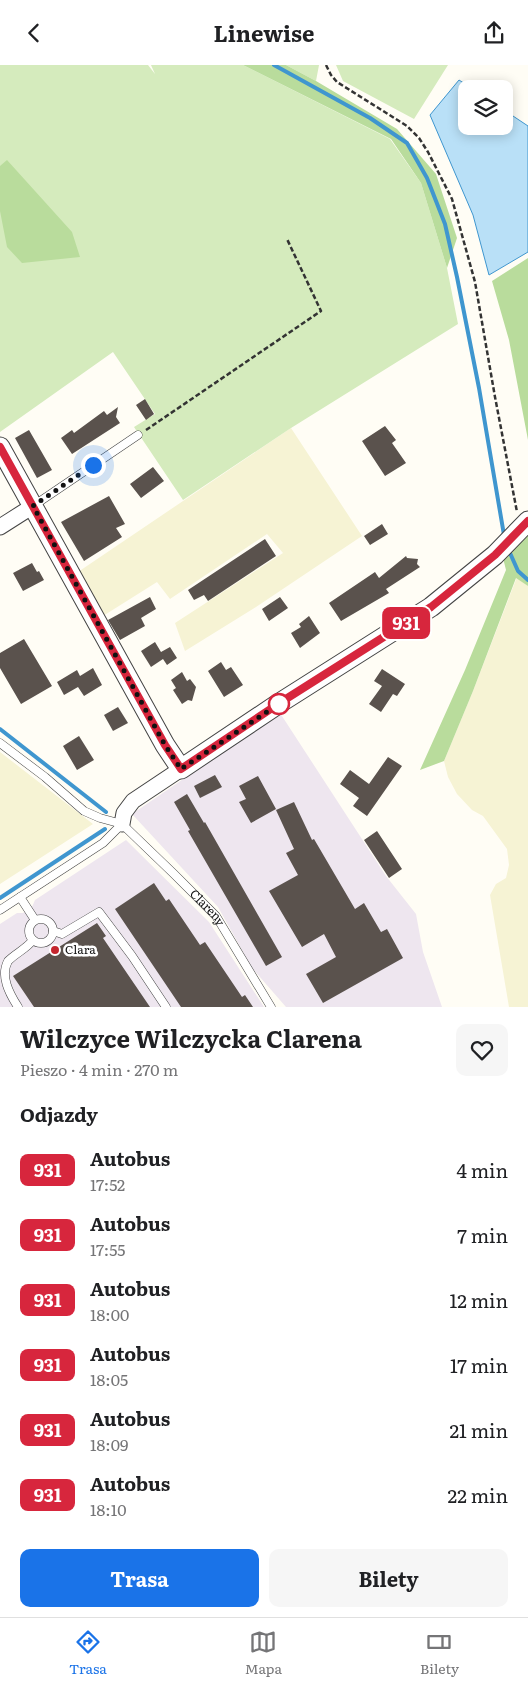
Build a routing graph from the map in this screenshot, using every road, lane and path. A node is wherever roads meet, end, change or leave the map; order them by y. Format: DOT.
graph roads {
  1 [pos="326,65"];
  2 [pos="287,239"];
  3 [pos="138,435"];
  4 [pos="0,447"];
  5 [pos="33,506"];
  6 [pos="526,524"];
  7 [pos="0,527"];
  8 [pos="0,743"];
  9 [pos="181,769"];
  10 [pos="122,824"];
  11 [pos="20,897"];
  12 [pos="0,910"];
  13 [pos="35,920"];
  14 [pos="53,931"];
  15 [pos="33,940"];
  16 [pos="18,1007"];
  17 [pos="166,1007"];
  18 [pos="271,1007"];
  1 -- 6 [label="path"];
  2 -- 3 [label="path"];
  3 -- 5 [label="lane"];
  4 -- 5 [label="street"];
  5 -- 7 [label="street"];
  5 -- 9 [label="street"];
  6 -- 9 [label="street"];
  8 -- 10 [label="lane"];
  9 -- 10 [label="street"];
  10 -- 11 [label="lane"];
  10 -- 18 [label="lane, Clareny"];
  11 -- 12 [label="lane"];
  11 -- 13 [label="lane"];
  13 -- 14 [label="lane"];
  13 -- 15 [label="lane"];
  14 -- 15 [label="lane"];
  14 -- 17 [label="lane"];
  15 -- 16 [label="lane"];
}
